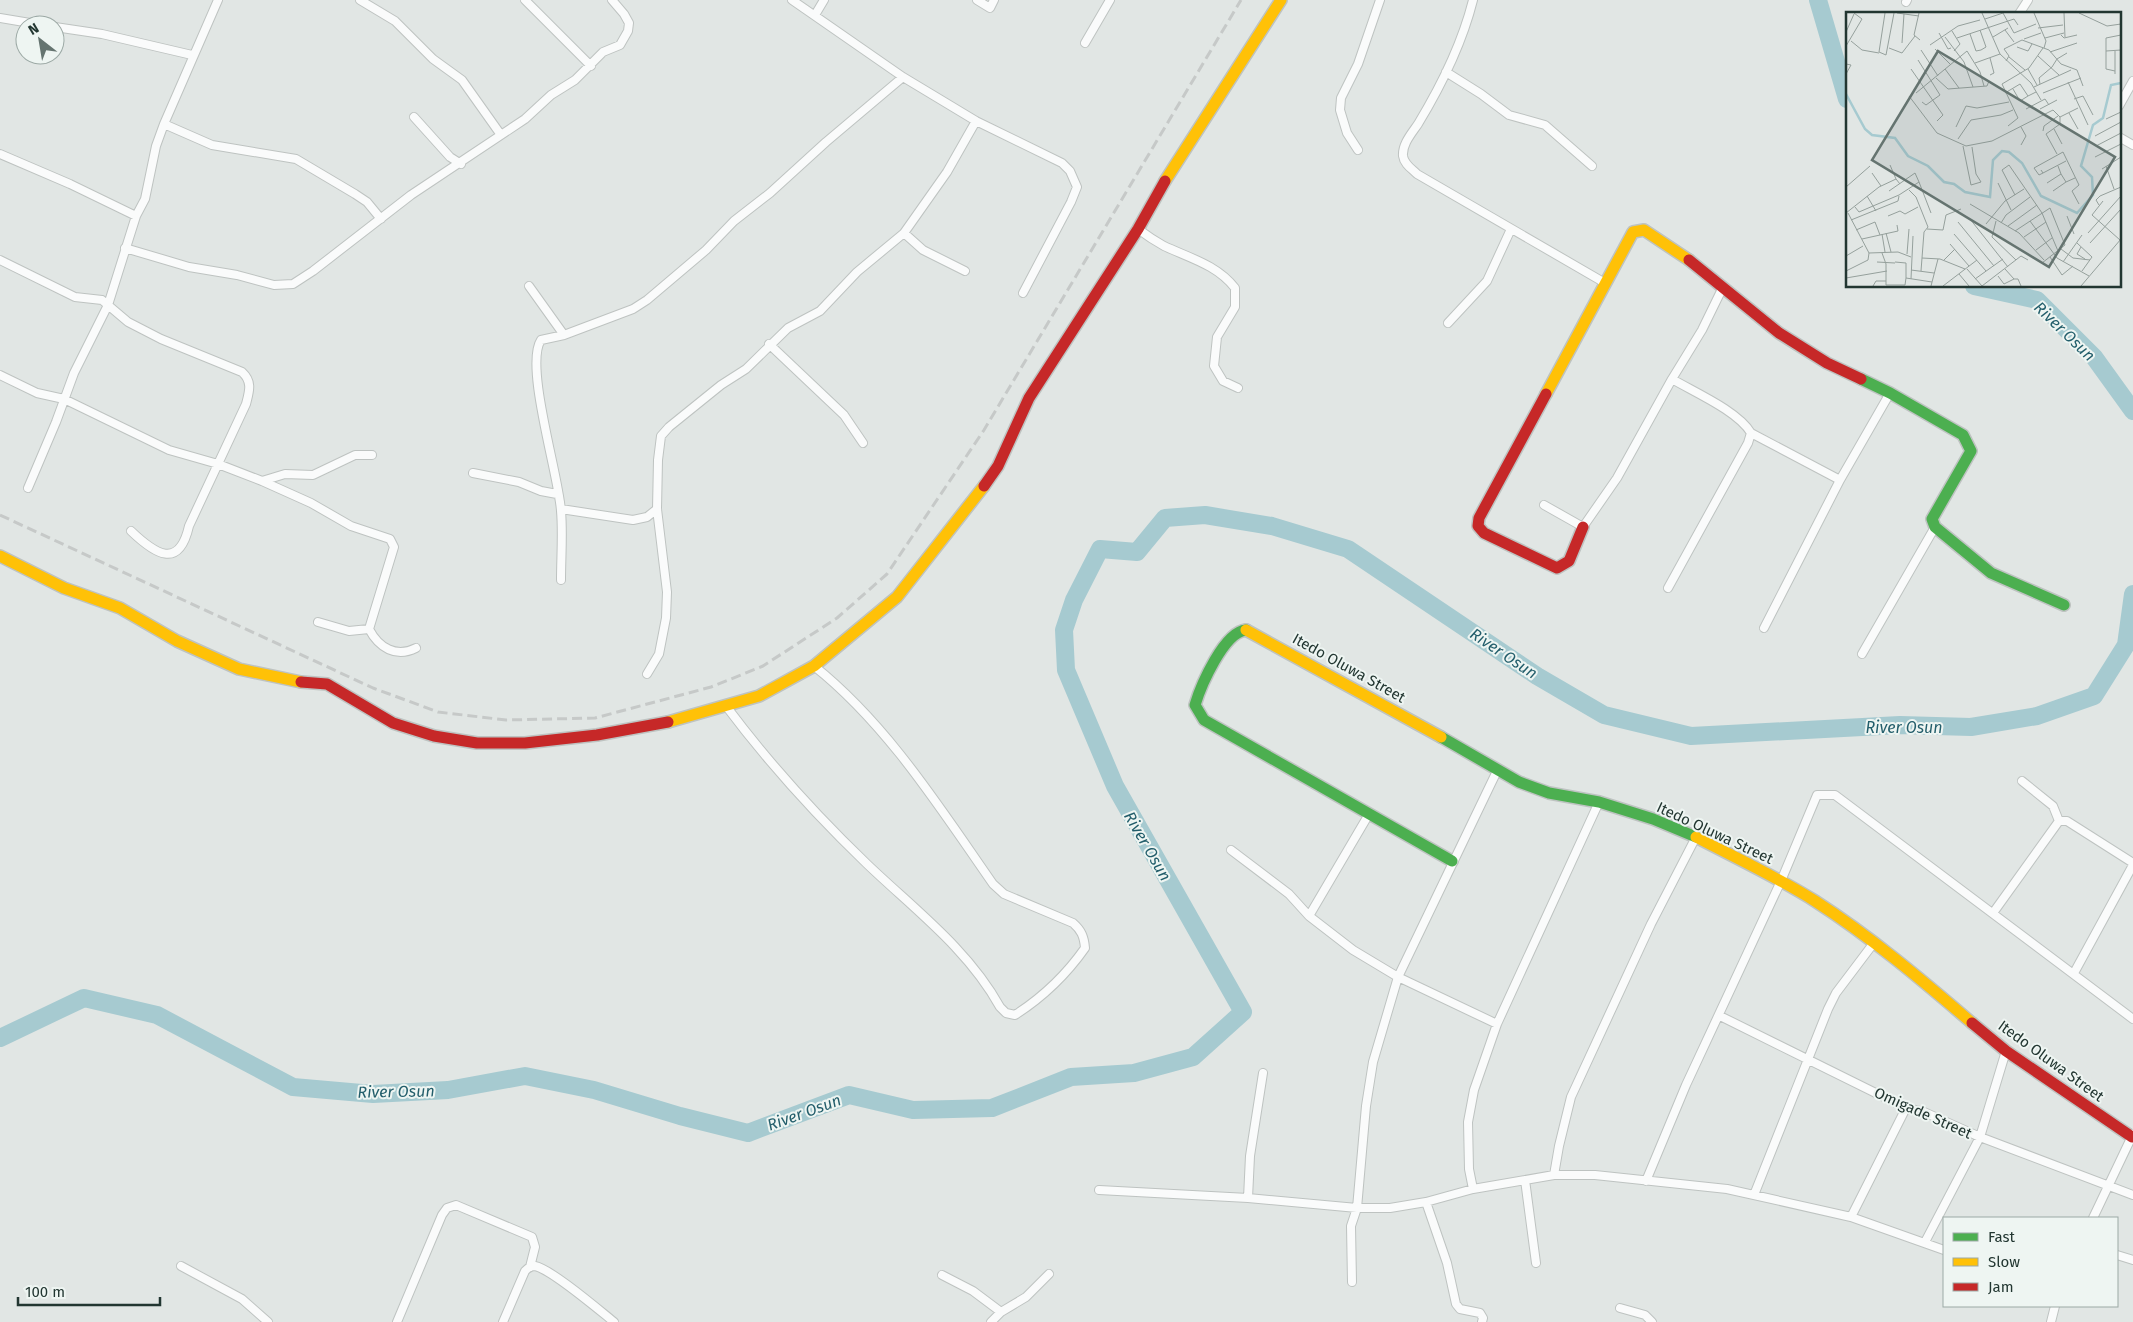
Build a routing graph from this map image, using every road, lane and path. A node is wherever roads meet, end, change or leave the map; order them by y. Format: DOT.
graph roads {
  1 [pos="218,0"];
  2 [pos="360,0"];
  3 [pos="526,0"];
  4 [pos="612,0"];
  5 [pos="792,0"];
  6 [pos="824,0"];
  7 [pos="977,0"];
  8 [pos="994,0"];
  9 [pos="1110,0"];
  10 [pos="1281,0"];
  11 [pos="1380,0"];
  12 [pos="1473,0"];
  13 [pos="2027,0"];
  14 [pos="2020,12"];
  15 [pos="815,15"];
  16 [pos="0,18"];
  17 [pos="15,20"];
  18 [pos="65,28"];
  19 [pos="1085,43"];
  20 [pos="192,55"];
  21 [pos="591,66"];
  22 [pos="1446,72"];
  23 [pos="903,77"];
  24 [pos="2133,81"];
  25 [pos="2120,104"];
  26 [pos="414,117"];
  27 [pos="976,121"];
  28 [pos="164,124"];
  29 [pos="501,135"];
  30 [pos="2120,138"];
  31 [pos="2133,144"];
  32 [pos="1358,150"];
  33 [pos="0,154"];
  34 [pos="461,164"];
  35 [pos="1592,166"];
  36 [pos="136,216"];
  37 [pos="381,219"];
  38 [pos="1138,229"];
  39 [pos="1511,229"];
  40 [pos="904,233"];
  41 [pos="125,248"];
  42 [pos="0,260"];
  43 [pos="965,271"];
  44 [pos="1605,283"];
  45 [pos="529,286"];
  46 [pos="1723,287"];
  47 [pos="1023,293"];
  48 [pos="108,305"];
  49 [pos="1448,323"];
  50 [pos="564,335"];
  51 [pos="769,344"];
  52 [pos="0,375"];
  53 [pos="1672,378"];
  54 [pos="1238,388"];
  55 [pos="1890,393"];
  56 [pos="64,399"];
  57 [pos="1751,433"];
  58 [pos="863,443"];
  59 [pos="372,455"];
  60 [pos="218,464"];
  61 [pos="473,473"];
  62 [pos="1840,480"];
  63 [pos="262,481"];
  64 [pos="28,488"];
  65 [pos="557,494"];
  66 [pos="1544,505"];
  67 [pos="561,509"];
  68 [pos="656,509"];
  69 [pos="1583,527"];
  70 [pos="1935,528"];
  71 [pos="131,532"];
  72 [pos="0,556"];
  73 [pos="561,580"];
  74 [pos="1668,588"];
  75 [pos="2064,605"];
  76 [pos="318,622"];
  77 [pos="1764,628"];
  78 [pos="369,629"];
  79 [pos="416,648"];
  80 [pos="1862,654"];
  81 [pos="814,666"];
  82 [pos="647,674"];
  83 [pos="726,706"];
  84 [pos="1497,771"];
  85 [pos="2022,781"];
  86 [pos="1598,802"];
  87 [pos="1370,814"];
  88 [pos="2059,821"];
  89 [pos="1696,837"];
  90 [pos="1231,850"];
  91 [pos="1452,861"];
  92 [pos="2133,864"];
  93 [pos="1781,881"];
  94 [pos="1993,912"];
  95 [pos="1309,916"];
  96 [pos="1873,944"];
  97 [pos="2074,973"];
  98 [pos="1398,977"];
  99 [pos="1720,1016"];
  100 [pos="2133,1019"];
  101 [pos="1497,1024"];
  102 [pos="2006,1051"];
  103 [pos="1809,1059"];
  104 [pos="1263,1073"];
  105 [pos="1906,1108"];
  106 [pos="2132,1136"];
  107 [pos="1980,1137"];
  108 [pos="1554,1175"];
  109 [pos="1525,1180"];
  110 [pos="1646,1181"];
  111 [pos="2110,1185"];
  112 [pos="1474,1189"];
  113 [pos="1099,1190"];
  114 [pos="1754,1195"];
  115 [pos="2133,1195"];
  116 [pos="1248,1198"];
  117 [pos="1426,1202"];
  118 [pos="1357,1208"];
  119 [pos="1851,1216"];
  120 [pos="2094,1217"];
  121 [pos="1925,1242"];
  122 [pos="1943,1250"];
  123 [pos="2118,1255"];
  124 [pos="2133,1260"];
  125 [pos="1536,1263"];
  126 [pos="181,1266"];
  127 [pos="530,1267"];
  128 [pos="1048,1274"];
  129 [pos="942,1275"];
  130 [pos="1352,1282"];
  131 [pos="2055,1307"];
  132 [pos="1620,1308"];
  133 [pos="1001,1312"];
  134 [pos="268,1322"];
  135 [pos="397,1322"];
  136 [pos="503,1322"];
  137 [pos="614,1322"];
  138 [pos="991,1322"];
  139 [pos="1482,1322"];
  140 [pos="1652,1322"];
  141 [pos="2051,1322"];
  1 -- 20 [label="street"];
  2 -- 29 [label="street"];
  3 -- 21 [label="street"];
  4 -- 21 [label="street"];
  5 -- 15 [label="street"];
  6 -- 15 [label="street"];
  7 -- 8 [label="street"];
  9 -- 19 [label="street"];
  10 -- 38 [label="street"];
  11 -- 32 [label="street"];
  12 -- 22 [label="street"];
  13 -- 14 [label="street"];
  15 -- 23 [label="street"];
  16 -- 17 [label="street"];
  18 -- 20 [label="street"];
  20 -- 28 [label="street"];
  21 -- 29 [label="street"];
  22 -- 35 [label="street"];
  22 -- 39 [label="street"];
  23 -- 27 [label="street"];
  23 -- 50 [label="street"];
  24 -- 25 [label="street"];
  26 -- 34 [label="street"];
  27 -- 40 [label="street"];
  27 -- 47 [label="street"];
  28 -- 36 [label="street"];
  28 -- 37 [label="street"];
  29 -- 34 [label="street"];
  30 -- 31 [label="street"];
  33 -- 36 [label="street"];
  34 -- 37 [label="street"];
  36 -- 41 [label="street"];
  37 -- 41 [label="street"];
  38 -- 54 [label="street"];
  38 -- 81 [label="street"];
  39 -- 44 [label="street"];
  39 -- 49 [label="street"];
  40 -- 43 [label="street"];
  40 -- 51 [label="street"];
  41 -- 48 [label="street"];
  42 -- 48 [label="street"];
  44 -- 46 [label="street"];
  44 -- 69 [label="street"];
  45 -- 50 [label="street"];
  46 -- 53 [label="street"];
  46 -- 55 [label="street"];
  48 -- 56 [label="street"];
  48 -- 60 [label="street"];
  50 -- 65 [label="street"];
  51 -- 58 [label="street"];
  51 -- 68 [label="street"];
  52 -- 56 [label="street"];
  53 -- 57 [label="street"];
  53 -- 69 [label="street"];
  55 -- 62 [label="street"];
  55 -- 70 [label="street"];
  56 -- 60 [label="street"];
  56 -- 64 [label="street"];
  57 -- 62 [label="street"];
  57 -- 74 [label="street"];
  59 -- 63 [label="street"];
  60 -- 63 [label="street"];
  60 -- 71 [label="street"];
  61 -- 65 [label="street"];
  62 -- 77 [label="street"];
  63 -- 78 [label="street"];
  65 -- 67 [label="street"];
  66 -- 69 [label="street"];
  67 -- 68 [label="street"];
  67 -- 73 [label="street"];
  68 -- 82 [label="street"];
  70 -- 75 [label="street"];
  70 -- 80 [label="street"];
  72 -- 83 [label="street"];
  76 -- 78 [label="street"];
  78 -- 79 [label="street"];
  81 -- 83 [label="street"];
  81 -- 83 [label="street"];
  84 -- 86 [label="street, Itedo Oluwa Street"];
  84 -- 87 [label="street, Itedo Oluwa Street"];
  84 -- 91 [label="street"];
  85 -- 88 [label="street"];
  86 -- 89 [label="street, Itedo Oluwa Street"];
  86 -- 101 [label="street"];
  87 -- 91 [label="street"];
  87 -- 95 [label="street"];
  88 -- 92 [label="street"];
  88 -- 94 [label="street"];
  89 -- 93 [label="street, Itedo Oluwa Street"];
  89 -- 108 [label="street"];
  90 -- 95 [label="street"];
  91 -- 98 [label="street"];
  92 -- 97 [label="street"];
  93 -- 94 [label="street"];
  93 -- 96 [label="street, Itedo Oluwa Street"];
  93 -- 99 [label="street"];
  94 -- 97 [label="street"];
  95 -- 98 [label="street"];
  96 -- 102 [label="street, Itedo Oluwa Street"];
  96 -- 103 [label="street"];
  97 -- 100 [label="street"];
  98 -- 101 [label="street"];
  98 -- 118 [label="street"];
  99 -- 103 [label="street, Omigade Street"];
  99 -- 110 [label="street"];
  101 -- 112 [label="street"];
  102 -- 106 [label="street, Itedo Oluwa Street"];
  102 -- 107 [label="street"];
  103 -- 105 [label="street, Omigade Street"];
  103 -- 114 [label="street"];
  104 -- 116 [label="street"];
  105 -- 107 [label="street, Omigade Street"];
  105 -- 119 [label="street"];
  106 -- 111 [label="street"];
  107 -- 111 [label="street, Omigade Street"];
  107 -- 121 [label="street"];
  108 -- 109 [label="street"];
  108 -- 110 [label="street"];
  109 -- 112 [label="street"];
  109 -- 125 [label="street"];
  110 -- 114 [label="street"];
  111 -- 115 [label="street, Omigade Street"];
  111 -- 120 [label="street"];
  112 -- 117 [label="street"];
  113 -- 116 [label="street"];
  114 -- 119 [label="street"];
  116 -- 118 [label="street"];
  117 -- 118 [label="street"];
  117 -- 139 [label="street"];
  118 -- 130 [label="street"];
  119 -- 121 [label="street"];
  121 -- 122 [label="street"];
  123 -- 124 [label="street"];
  126 -- 134 [label="street"];
  127 -- 135 [label="street"];
  127 -- 136 [label="street"];
  127 -- 137 [label="street"];
  128 -- 133 [label="street"];
  129 -- 133 [label="street"];
  131 -- 141 [label="street"];
  132 -- 140 [label="street"];
  133 -- 138 [label="street"];
}
